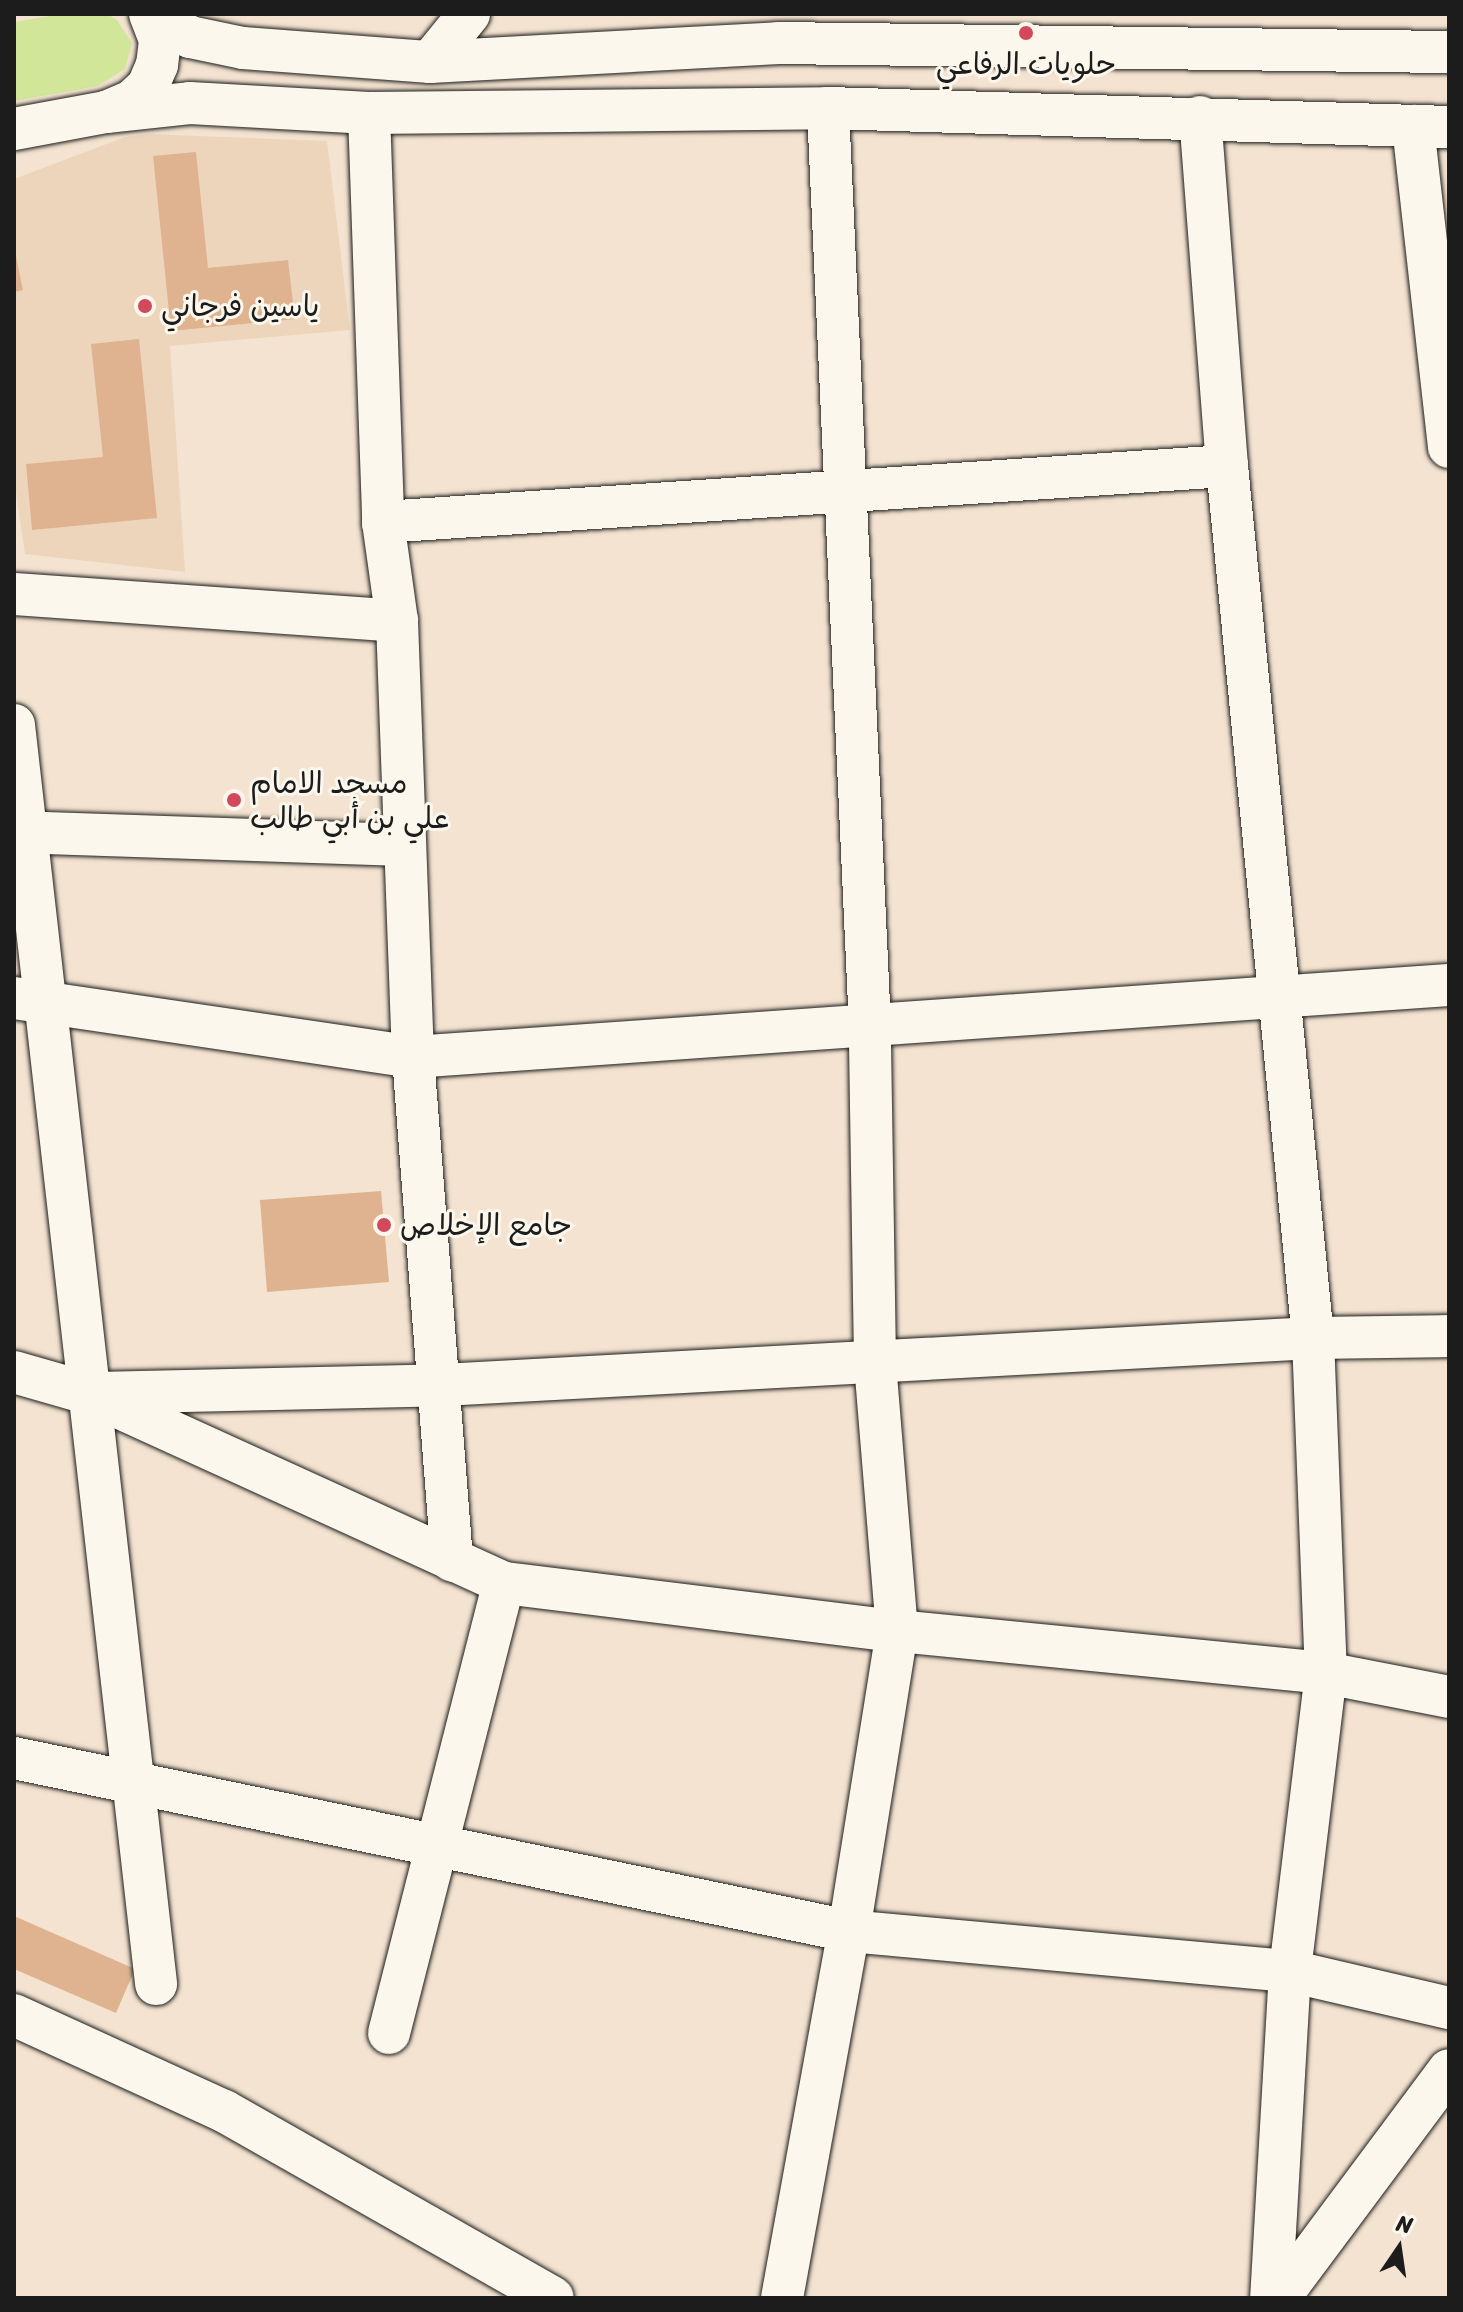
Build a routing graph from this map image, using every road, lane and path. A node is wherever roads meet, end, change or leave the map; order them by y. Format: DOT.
graph roads {
  1 [pos="151,14"];
  2 [pos="469,14"];
  3 [pos="789,29"];
  4 [pos="1251,30"];
  5 [pos="1449,52"];
  6 [pos="430,62"];
  7 [pos="828,108"];
  8 [pos="106,112"];
  9 [pos="369,113"];
  10 [pos="1200,117"];
  11 [pos="1431,126"];
  12 [pos="14,129"];
  13 [pos="1449,447"];
  14 [pos="1227,466"];
  15 [pos="844,494"];
  16 [pos="383,522"];
  17 [pos="14,594"];
  18 [pos="397,621"];
  19 [pos="14,725"];
  20 [pos="21,832"];
  21 [pos="405,845"];
  22 [pos="1449,985"];
  23 [pos="1277,998"];
  24 [pos="29,1000"];
  25 [pos="870,1027"];
  26 [pos="413,1057"];
  27 [pos="1449,1336"];
  28 [pos="1313,1338"];
  29 [pos="875,1361"];
  30 [pos="14,1372"];
  31 [pos="442,1385"];
  32 [pos="87,1393"];
  33 [pos="452,1560"];
  34 [pos="504,1583"];
  35 [pos="897,1631"];
  36 [pos="1326,1673"];
  37 [pos="1449,1697"];
  38 [pos="14,1758"];
  39 [pos="135,1780"];
  40 [pos="439,1845"];
  41 [pos="849,1931"];
  42 [pos="1290,1971"];
  43 [pos="156,1984"];
  44 [pos="1449,2008"];
  45 [pos="18,2020"];
  46 [pos="389,2033"];
  47 [pos="1449,2070"];
  48 [pos="553,2298"];
  49 [pos="782,2298"];
  50 [pos="1271,2298"];
  51 [pos="1279,2298"];
  1 -- 6 [label="street"];
  1 -- 8 [label="street"];
  2 -- 6 [label="street"];
  3 -- 4 [label="street"];
  3 -- 6 [label="street"];
  4 -- 5 [label="street"];
  7 -- 9 [label="street"];
  7 -- 10 [label="street"];
  7 -- 15 [label="street"];
  8 -- 9 [label="street"];
  8 -- 12 [label="street"];
  9 -- 16 [label="street"];
  10 -- 11 [label="street"];
  10 -- 14 [label="street"];
  11 -- 13 [label="street"];
  14 -- 15 [label="street"];
  14 -- 23 [label="street"];
  15 -- 16 [label="street"];
  15 -- 25 [label="street"];
  16 -- 18 [label="street"];
  17 -- 18 [label="street"];
  18 -- 21 [label="street"];
  19 -- 20 [label="street"];
  20 -- 21 [label="street"];
  20 -- 24 [label="street"];
  21 -- 26 [label="street"];
  22 -- 23 [label="street"];
  23 -- 25 [label="street"];
  23 -- 28 [label="street"];
  24 -- 26 [label="street"];
  24 -- 32 [label="street"];
  25 -- 26 [label="street"];
  25 -- 29 [label="street"];
  26 -- 31 [label="street"];
  27 -- 28 [label="street"];
  28 -- 29 [label="street"];
  28 -- 36 [label="street"];
  29 -- 31 [label="street"];
  29 -- 35 [label="street"];
  30 -- 32 [label="street"];
  31 -- 32 [label="street"];
  31 -- 33 [label="street"];
  32 -- 33 [label="street"];
  32 -- 39 [label="street"];
  33 -- 34 [label="street"];
  34 -- 35 [label="street"];
  34 -- 40 [label="street"];
  35 -- 36 [label="street"];
  35 -- 41 [label="street"];
  36 -- 37 [label="street"];
  36 -- 42 [label="street"];
  38 -- 39 [label="street"];
  39 -- 40 [label="street"];
  39 -- 43 [label="street"];
  40 -- 41 [label="street"];
  40 -- 46 [label="street"];
  41 -- 42 [label="street"];
  41 -- 49 [label="street"];
  42 -- 44 [label="street"];
  42 -- 50 [label="street"];
  45 -- 48 [label="street"];
  47 -- 51 [label="street"];
}
